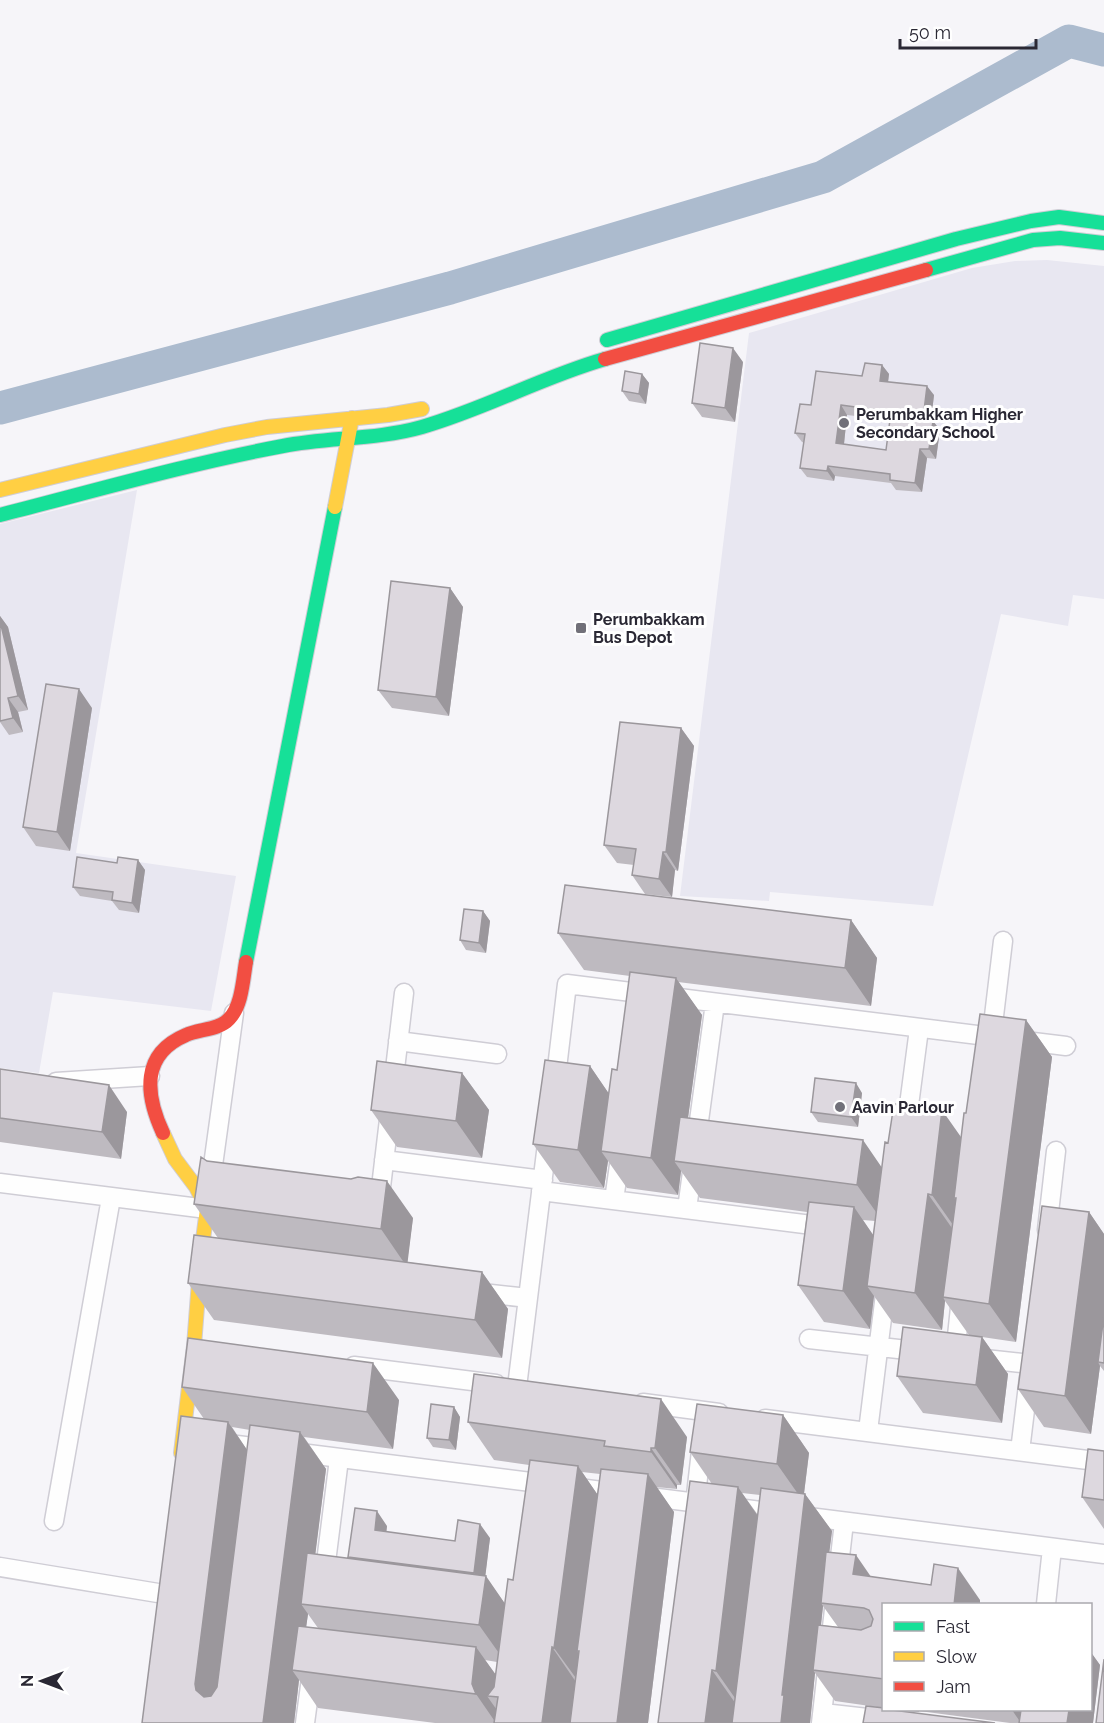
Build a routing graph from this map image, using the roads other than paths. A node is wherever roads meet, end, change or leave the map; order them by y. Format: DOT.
graph roads {
  1 [pos="1104,223"];
  2 [pos="1104,243"];
  3 [pos="598,342"];
  4 [pos="431,406"];
  5 [pos="352,418"];
  6 [pos="348,438"];
  7 [pos="0,490"];
  8 [pos="0,514"];
  9 [pos="1003,941"];
  10 [pos="404,993"];
  11 [pos="714,1003"];
  12 [pos="234,1013"];
  13 [pos="919,1029"];
  14 [pos="992,1038"];
  15 [pos="398,1041"];
  16 [pos="1066,1046"];
  17 [pos="497,1054"];
  18 [pos="989,1061"];
  19 [pos="150,1076"];
  20 [pos="42,1083"];
  21 [pos="553,1099"];
  22 [pos="550,1122"];
  23 [pos="623,1131"];
  24 [pos="696,1142"];
  25 [pos="904,1144"];
  26 [pos="719,1145"];
  27 [pos="1056,1151"];
  28 [pos="384,1160"];
  29 [pos="0,1183"];
  30 [pos="542,1185"];
  31 [pos="111,1198"];
  32 [pos="614,1200"];
  33 [pos="357,1202"];
  34 [pos="207,1209"];
  35 [pos="687,1209"];
  36 [pos="847,1230"];
  37 [pos="1045,1246"];
  38 [pos="888,1269"];
  39 [pos="963,1285"];
  40 [pos="457,1290"];
  41 [pos="528,1298"];
  42 [pos="808,1339"];
  43 [pos="879,1347"];
  44 [pos="955,1355"];
  45 [pos="333,1363"];
  46 [pos="623,1400"];
  47 [pos="706,1411"];
  48 [pos="868,1431"];
  49 [pos="183,1438"];
  50 [pos="1020,1451"];
  51 [pos="339,1459"];
  52 [pos="1104,1462"];
  53 [pos="179,1472"];
  54 [pos="540,1484"];
  55 [pos="695,1504"];
  56 [pos="537,1506"];
  57 [pos="54,1521"];
  58 [pos="844,1522"];
  59 [pos="692,1527"];
  60 [pos="1052,1548"];
  61 [pos="1104,1554"];
  62 [pos="0,1567"];
  63 [pos="164,1595"];
  64 [pos="321,1599"];
  65 [pos="1046,1603"];
  66 [pos="831,1644"];
  67 [pos="852,1646"];
  68 [pos="315,1651"];
  69 [pos="822,1718"];
  70 [pos="305,1723"];
  71 [pos="912,1723"];
  1 -- 3 [label="street"];
  2 -- 6 [label="street"];
  4 -- 5 [label="street"];
  5 -- 6 [label="street"];
  5 -- 7 [label="street"];
  6 -- 8 [label="street"];
  6 -- 12 [label="street"];
  9 -- 14 [label="street"];
  10 -- 15 [label="street"];
  11 -- 13 [label="street"];
  11 -- 21 [label="street"];
  11 -- 24 [label="street"];
  12 -- 19 [label="street"];
  12 -- 34 [label="street"];
  13 -- 14 [label="street"];
  13 -- 25 [label="street"];
  14 -- 16 [label="street"];
  14 -- 18 [label="street"];
  15 -- 17 [label="street"];
  15 -- 28 [label="street"];
  19 -- 20 [label="street"];
  19 -- 34 [label="street"];
  22 -- 30 [label="street"];
  23 -- 32 [label="street"];
  24 -- 26 [label="street"];
  24 -- 35 [label="street"];
  27 -- 37 [label="street"];
  28 -- 30 [label="street"];
  28 -- 33 [label="street"];
  29 -- 31 [label="street"];
  30 -- 32 [label="street"];
  30 -- 41 [label="street"];
  31 -- 34 [label="street"];
  31 -- 57 [label="street"];
  32 -- 35 [label="street"];
  34 -- 49 [label="street"];
  35 -- 36 [label="street"];
  38 -- 43 [label="street"];
  39 -- 44 [label="street"];
  40 -- 41 [label="street"];
  41 -- 45 [label="street"];
  42 -- 43 [label="street"];
  43 -- 44 [label="street"];
  43 -- 48 [label="street"];
  44 -- 50 [label="street"];
  46 -- 47 [label="street"];
  47 -- 48 [label="street"];
  47 -- 55 [label="street"];
  48 -- 50 [label="street"];
  49 -- 51 [label="street"];
  49 -- 53 [label="street"];
  50 -- 52 [label="street"];
  51 -- 54 [label="street"];
  51 -- 64 [label="street"];
  54 -- 55 [label="street"];
  54 -- 56 [label="street"];
  55 -- 58 [label="street"];
  55 -- 59 [label="street"];
  58 -- 60 [label="street"];
  58 -- 66 [label="street"];
  60 -- 61 [label="street"];
  60 -- 65 [label="street"];
  62 -- 63 [label="street"];
  66 -- 67 [label="street"];
  66 -- 69 [label="street"];
  68 -- 70 [label="street"];
  69 -- 71 [label="street"];
}
